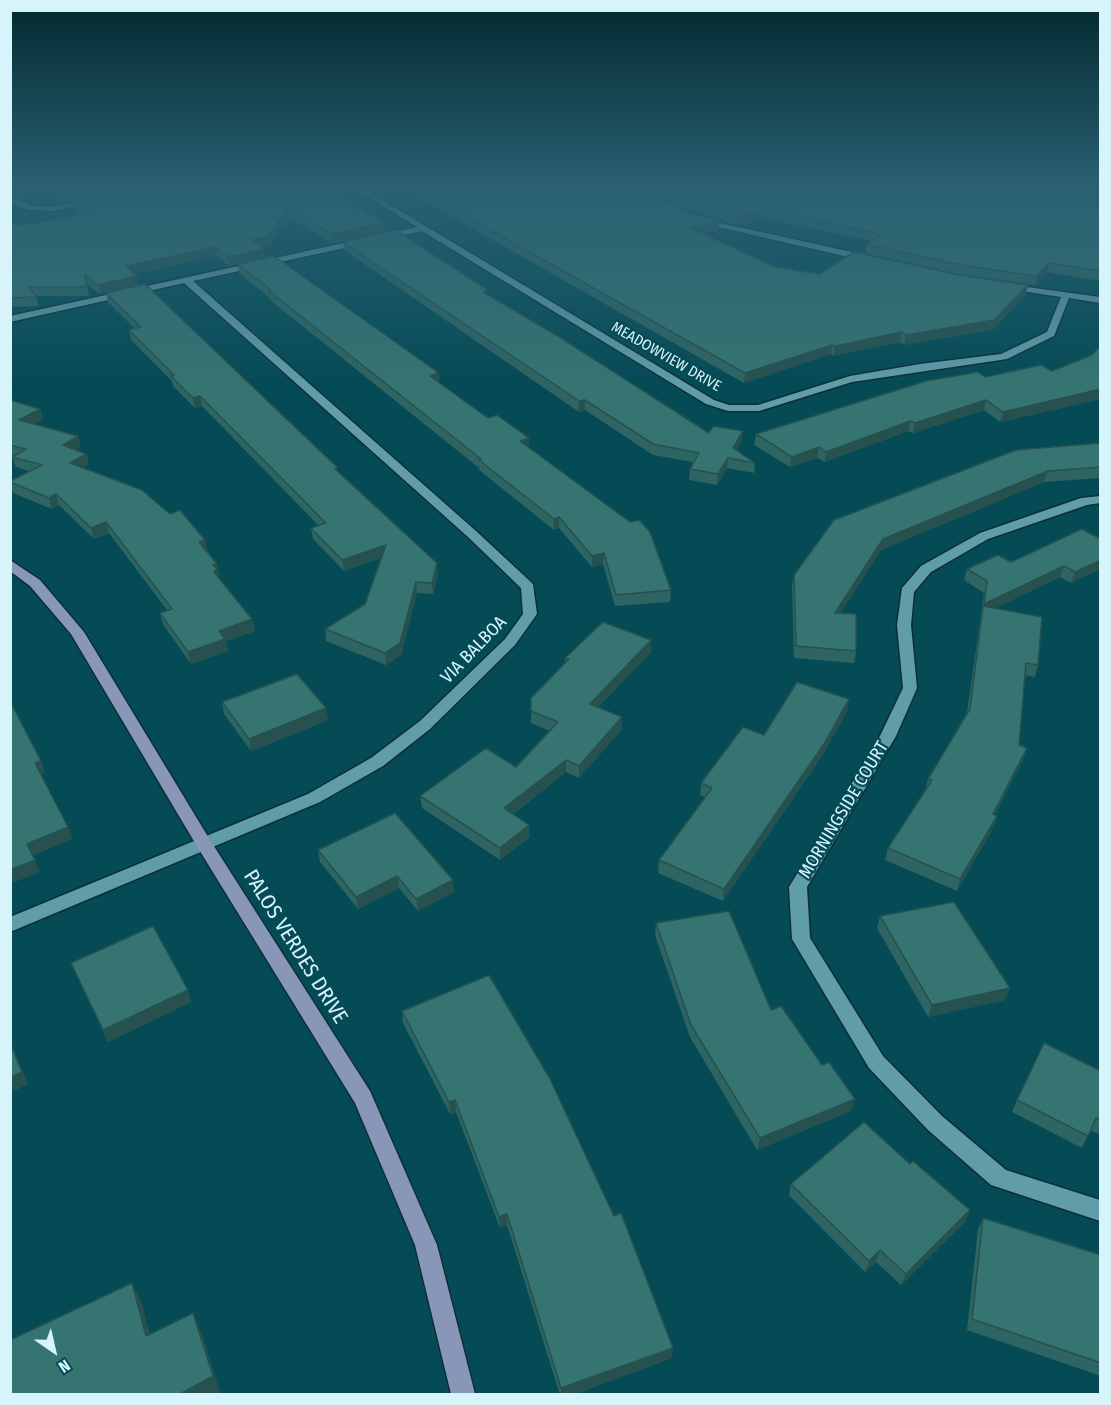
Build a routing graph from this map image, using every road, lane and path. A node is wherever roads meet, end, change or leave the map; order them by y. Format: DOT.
graph roads {
  1 [pos="301,256"];
  2 [pos="469,256"];
  3 [pos="854,256"];
  4 [pos="879,261"];
  5 [pos="187,281"];
  6 [pos="1002,285"];
  7 [pos="1066,295"];
  8 [pos="1101,300"];
  9 [pos="10,319"];
  10 [pos="1101,500"];
  11 [pos="10,564"];
  12 [pos="204,844"];
  13 [pos="10,925"];
  14 [pos="1101,1210"];
  15 [pos="463,1395"];
  1 -- 5 [label="street"];
  2 -- 7 [label="street, MEADOWVIEW DRIVE"];
  3 -- 4 [label="street"];
  5 -- 9 [label="street"];
  5 -- 12 [label="street, VIA BALBOA"];
  6 -- 7 [label="street"];
  7 -- 8 [label="street"];
  10 -- 14 [label="street, MORNINGSIDE COURT"];
  11 -- 12 [label="street, PALOS VERDES DRIVE"];
  12 -- 13 [label="street, VIA BALBOA"];
  12 -- 15 [label="street, PALOS VERDES DRIVE"];
}
